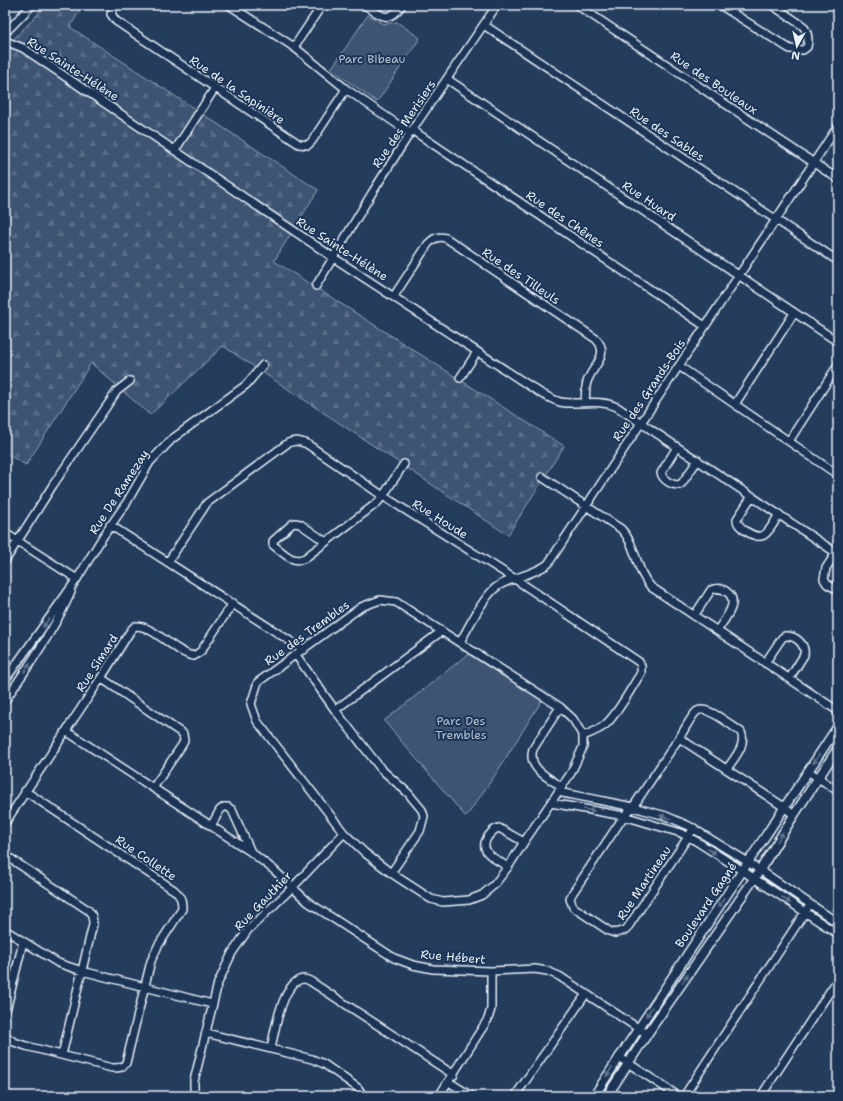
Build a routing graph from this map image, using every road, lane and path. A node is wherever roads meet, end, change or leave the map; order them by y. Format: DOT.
graph roads {
  1 [pos="32,5"];
  2 [pos="115,5"];
  3 [pos="229,5"];
  4 [pos="322,5"];
  5 [pos="364,5"];
  6 [pos="402,5"];
  7 [pos="497,5"];
  8 [pos="577,5"];
  9 [pos="720,5"];
  10 [pos="737,5"];
  11 [pos="772,5"];
  12 [pos="732,12"];
  13 [pos="484,25"];
  14 [pos="5,33"];
  15 [pos="5,41"];
  16 [pos="294,47"];
  17 [pos="448,78"];
  18 [pos="215,88"];
  19 [pos="346,89"];
  20 [pos="838,126"];
  21 [pos="411,132"];
  22 [pos="175,150"];
  23 [pos="814,162"];
  24 [pos="838,179"];
  25 [pos="776,219"];
  26 [pos="334,258"];
  27 [pos="838,261"];
  28 [pos="739,276"];
  29 [pos="316,286"];
  30 [pos="394,296"];
  31 [pos="794,312"];
  32 [pos="705,326"];
  33 [pos="838,342"];
  34 [pos="476,352"];
  35 [pos="263,365"];
  36 [pos="679,366"];
  37 [pos="838,366"];
  38 [pos="460,378"];
  39 [pos="130,381"];
  40 [pos="585,402"];
  41 [pos="735,404"];
  42 [pos="641,423"];
  43 [pos="789,441"];
  44 [pos="677,447"];
  45 [pos="698,460"];
  46 [pos="404,464"];
  47 [pos="838,475"];
  48 [pos="542,477"];
  49 [pos="383,496"];
  50 [pos="752,496"];
  51 [pos="586,506"];
  52 [pos="779,514"];
  53 [pos="110,525"];
  54 [pos="5,533"];
  55 [pos="17,541"];
  56 [pos="326,542"];
  57 [pos="837,554"];
  58 [pos="5,560"];
  59 [pos="168,562"];
  60 [pos="515,579"];
  61 [pos="77,580"];
  62 [pos="838,590"];
  63 [pos="233,603"];
  64 [pos="694,616"];
  65 [pos="442,631"];
  66 [pos="717,631"];
  67 [pos="460,642"];
  68 [pos="304,650"];
  69 [pos="296,655"];
  70 [pos="765,663"];
  71 [pos="101,678"];
  72 [pos="789,679"];
  73 [pos="5,680"];
  74 [pos="5,700"];
  75 [pos="560,707"];
  76 [pos="336,710"];
  77 [pos="838,711"];
  78 [pos="838,726"];
  79 [pos="66,731"];
  80 [pos="583,736"];
  81 [pos="679,738"];
  82 [pos="838,748"];
  83 [pos="727,769"];
  84 [pos="808,770"];
  85 [pos="818,778"];
  86 [pos="152,788"];
  87 [pos="560,789"];
  88 [pos="25,791"];
  89 [pos="838,791"];
  90 [pos="551,803"];
  91 [pos="633,807"];
  92 [pos="784,807"];
  93 [pos="794,815"];
  94 [pos="624,816"];
  95 [pos="5,823"];
  96 [pos="211,826"];
  97 [pos="694,828"];
  98 [pos="344,833"];
  99 [pos="688,837"];
  100 [pos="524,842"];
  101 [pos="251,852"];
  102 [pos="5,855"];
  103 [pos="748,862"];
  104 [pos="508,867"];
  105 [pos="760,870"];
  106 [pos="743,871"];
  107 [pos="391,873"];
  108 [pos="754,878"];
  109 [pos="292,888"];
  110 [pos="810,905"];
  111 [pos="805,913"];
  112 [pos="838,923"];
  113 [pos="5,930"];
  114 [pos="838,934"];
  115 [pos="23,942"];
  116 [pos="82,971"];
  117 [pos="491,971"];
  118 [pos="838,979"];
  119 [pos="144,987"];
  120 [pos="586,994"];
  121 [pos="212,1004"];
  122 [pos="5,1015"];
  123 [pos="638,1028"];
  124 [pos="206,1033"];
  125 [pos="647,1034"];
  126 [pos="5,1036"];
  127 [pos="271,1049"];
  128 [pos="62,1055"];
  129 [pos="619,1057"];
  130 [pos="628,1063"];
  131 [pos="454,1075"];
  132 [pos="449,1082"];
  133 [pos="195,1092"];
  134 [pos="362,1096"];
  135 [pos="439,1096"];
  136 [pos="471,1096"];
  137 [pos="515,1096"];
  138 [pos="594,1096"];
  139 [pos="606,1096"];
  140 [pos="678,1096"];
  141 [pos="684,1096"];
  142 [pos="761,1096"];
  1 -- 14 [label="street"];
  2 -- 18 [label="street, Rue de la Sapinière"];
  3 -- 16 [label="street, Rue des Chênes"];
  4 -- 16 [label="street"];
  5 -- 6 [label="street"];
  7 -- 13 [label="street, Rue des Merisiers"];
  8 -- 23 [label="street, Rue des Bouleaux"];
  9 -- 12 [label="street"];
  10 -- 12 [label="street"];
  11 -- 12 [label="street"];
  13 -- 17 [label="street, Rue des Merisiers"];
  13 -- 25 [label="street, Rue des Sables"];
  15 -- 22 [label="street, Rue Sainte-Hélène"];
  16 -- 19 [label="street, Rue des Chênes"];
  17 -- 21 [label="street, Rue des Merisiers"];
  17 -- 28 [label="street, Rue Huard"];
  18 -- 19 [label="street, Rue de la Sapinière"];
  18 -- 22 [label="street"];
  19 -- 21 [label="street, Rue des Chênes"];
  20 -- 23 [label="street, Rue des Grands-Bois"];
  21 -- 26 [label="street, Rue des Merisiers"];
  21 -- 32 [label="street, Rue des Chênes"];
  22 -- 26 [label="street, Rue Sainte-Hélène"];
  23 -- 24 [label="street, Rue des Bouleaux"];
  23 -- 25 [label="street, Rue des Grands-Bois"];
  25 -- 27 [label="street, Rue des Sables"];
  25 -- 28 [label="street, Rue des Grands-Bois"];
  26 -- 29 [label="street"];
  26 -- 30 [label="street, Rue Sainte-Hélène"];
  28 -- 31 [label="street, Rue Huard"];
  28 -- 32 [label="street, Rue des Grands-Bois"];
  30 -- 34 [label="street, Rue Sainte-Hélène"];
  30 -- 40 [label="street, Rue des Tilleuls"];
  31 -- 33 [label="street, Rue Huard"];
  31 -- 41 [label="street"];
  32 -- 36 [label="street, Rue des Grands-Bois"];
  34 -- 38 [label="street"];
  34 -- 40 [label="street, Rue Sainte-Hélène"];
  35 -- 53 [label="street, Rue De Ramezay"];
  36 -- 41 [label="street"];
  36 -- 42 [label="street, Rue des Grands-Bois"];
  37 -- 43 [label="street"];
  39 -- 55 [label="street"];
  40 -- 42 [label="street, Rue Sainte-Hélène"];
  41 -- 43 [label="street"];
  42 -- 44 [label="street, Rue Sainte-Hélène"];
  42 -- 51 [label="street, Rue des Grands-Bois"];
  43 -- 47 [label="street"];
  44 -- 45 [label="street, Rue Sainte-Hélène"];
  44 -- 45 [label="street"];
  45 -- 50 [label="street, Rue Sainte-Hélène"];
  46 -- 49 [label="street"];
  48 -- 51 [label="street"];
  49 -- 56 [label="street"];
  49 -- 59 [label="street, Rue Houde"];
  49 -- 60 [label="street, Rue Houde"];
  50 -- 52 [label="street, Rue Sainte-Hélène"];
  50 -- 52 [label="street"];
  51 -- 60 [label="street, Rue des Grands-Bois"];
  51 -- 64 [label="street"];
  52 -- 57 [label="street, Rue Sainte-Hélène"];
  53 -- 59 [label="street"];
  53 -- 61 [label="street, Rue De Ramezay"];
  54 -- 55 [label="street"];
  55 -- 58 [label="street"];
  55 -- 61 [label="street"];
  56 -- 56 [label="street"];
  57 -- 62 [label="street, Rue Sainte-Hélène"];
  59 -- 63 [label="street"];
  60 -- 67 [label="street, Rue des Grands-Bois"];
  60 -- 80 [label="street, Rue Houde"];
  61 -- 73 [label="street, Rue De Ramezay, one-way"];
  74 -- 61 [label="street, Rue De Ramezay, one-way"];
  63 -- 68 [label="street"];
  63 -- 71 [label="street, Rue Simard"];
  64 -- 66 [label="street"];
  64 -- 66 [label="street"];
  65 -- 67 [label="street, Rue des Trembles"];
  65 -- 68 [label="street, Rue des Trembles"];
  65 -- 76 [label="street"];
  66 -- 70 [label="street"];
  67 -- 75 [label="street, Rue des Trembles"];
  68 -- 69 [label="street, Rue des Trembles"];
  69 -- 76 [label="street"];
  69 -- 98 [label="street, Rue des Trembles"];
  70 -- 72 [label="street"];
  70 -- 72 [label="street"];
  71 -- 79 [label="street, Rue Simard"];
  71 -- 86 [label="street"];
  72 -- 77 [label="street"];
  75 -- 80 [label="street, Rue des Trembles"];
  75 -- 87 [label="street"];
  76 -- 107 [label="street"];
  78 -- 84 [label="main road, Boulevard Gagné, one-way"];
  79 -- 86 [label="street, Rue Hébert"];
  79 -- 88 [label="street, Rue Simard"];
  80 -- 87 [label="street, Rue des Trembles"];
  81 -- 83 [label="street"];
  81 -- 83 [label="street"];
  81 -- 91 [label="street"];
  82 -- 85 [label="main road, Boulevard Gagné"];
  83 -- 92 [label="street"];
  84 -- 85 [label="street"];
  84 -- 92 [label="main road, Boulevard Gagné"];
  85 -- 89 [label="street"];
  85 -- 93 [label="main road, Boulevard Gagné"];
  86 -- 96 [label="street, Rue Hébert"];
  87 -- 90 [label="street, Rue des Trembles"];
  87 -- 91 [label="street"];
  88 -- 95 [label="street, Rue Simard"];
  88 -- 119 [label="street, Rue Collette"];
  90 -- 94 [label="street, one-way"];
  90 -- 100 [label="street, Rue des Trembles"];
  91 -- 94 [label="street"];
  97 -- 91 [label="street, one-way"];
  92 -- 93 [label="street"];
  92 -- 103 [label="main road, Boulevard Gagné"];
  105 -- 93 [label="main road, Boulevard Gagné, one-way"];
  94 -- 99 [label="street"];
  94 -- 99 [label="street, Rue Martineau"];
  96 -- 101 [label="street, Rue Hébert"];
  96 -- 101 [label="street, Rue Hébert"];
  97 -- 99 [label="street, Rue Martineau"];
  97 -- 103 [label="street"];
  98 -- 107 [label="street, Rue des Trembles"];
  98 -- 109 [label="street, Rue Gauthier"];
  99 -- 106 [label="street, one-way"];
  100 -- 104 [label="street, Rue des Trembles"];
  100 -- 104 [label="street"];
  101 -- 109 [label="street, Rue Hébert"];
  102 -- 116 [label="street"];
  103 -- 105 [label="street"];
  103 -- 106 [label="main road, Boulevard Gagné"];
  104 -- 107 [label="street, Rue des Trembles"];
  105 -- 108 [label="main road, Boulevard Gagné"];
  105 -- 110 [label="street"];
  106 -- 108 [label="street"];
  106 -- 123 [label="main road, Boulevard Gagné, one-way"];
  108 -- 111 [label="street, one-way"];
  125 -- 108 [label="main road, Boulevard Gagné, one-way"];
  109 -- 117 [label="street, Rue Hébert"];
  109 -- 121 [label="street, Rue Gauthier"];
  110 -- 111 [label="street"];
  110 -- 112 [label="street"];
  111 -- 114 [label="street"];
  111 -- 141 [label="street"];
  113 -- 115 [label="street"];
  115 -- 116 [label="street"];
  115 -- 122 [label="street"];
  116 -- 119 [label="street"];
  116 -- 128 [label="street"];
  117 -- 120 [label="street, Rue Hébert"];
  117 -- 131 [label="street"];
  118 -- 142 [label="street"];
  119 -- 121 [label="street"];
  119 -- 128 [label="street, Rue Collette"];
  120 -- 123 [label="street, Rue Hébert"];
  120 -- 137 [label="street"];
  121 -- 124 [label="street, Rue Gauthier"];
  123 -- 125 [label="street, Rue Hébert"];
  123 -- 129 [label="main road, Boulevard Gagné"];
  124 -- 127 [label="street"];
  124 -- 133 [label="street, Rue Gauthier"];
  125 -- 130 [label="main road, Boulevard Gagné"];
  126 -- 128 [label="street"];
  127 -- 131 [label="street"];
  127 -- 134 [label="street"];
  129 -- 130 [label="street"];
  129 -- 138 [label="main road, Boulevard Gagné, one-way"];
  130 -- 139 [label="main road, Boulevard Gagné"];
  130 -- 140 [label="street"];
  131 -- 132 [label="street"];
  132 -- 135 [label="street"];
  132 -- 136 [label="street"];
}
